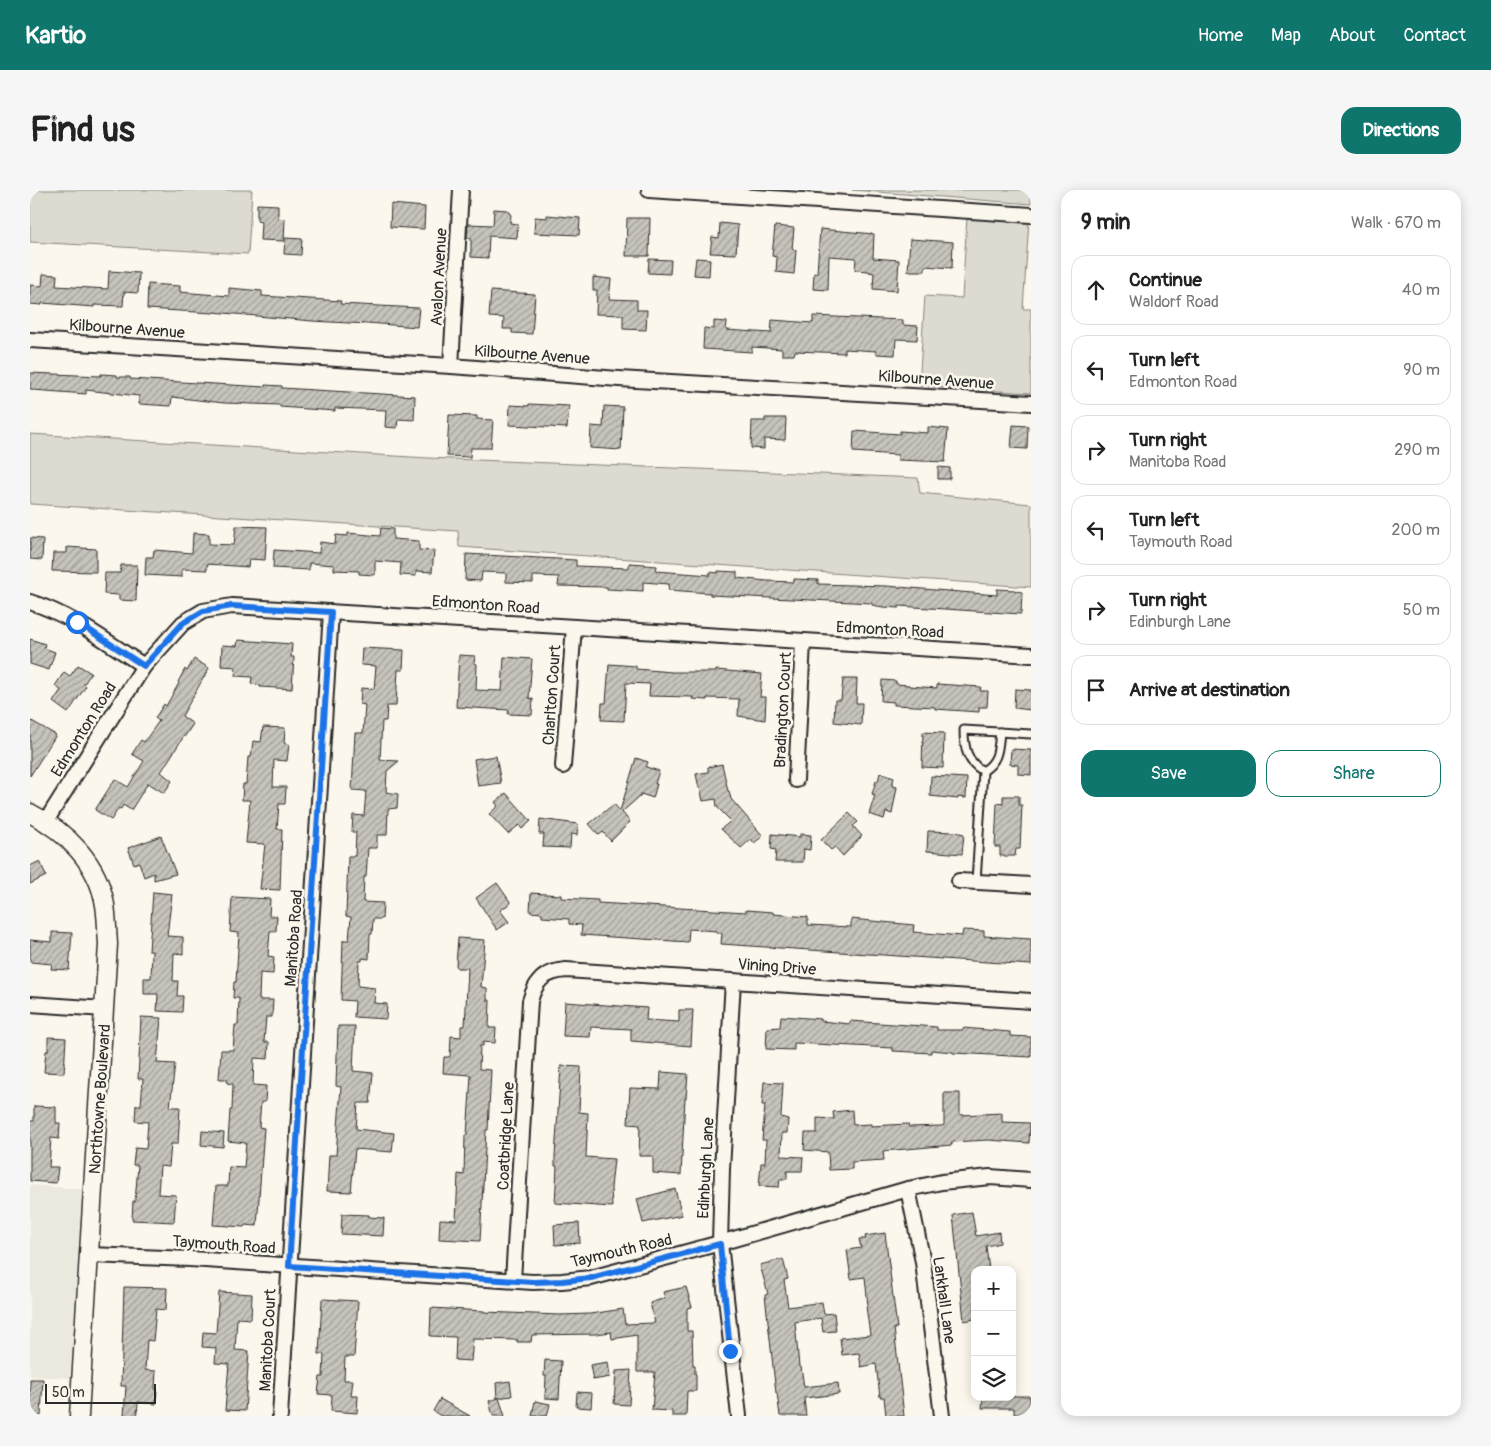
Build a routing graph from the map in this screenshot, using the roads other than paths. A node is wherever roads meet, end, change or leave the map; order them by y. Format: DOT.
graph roads {
  1 [pos="461,190"];
  2 [pos="649,190"];
  3 [pos="1031,214"];
  4 [pos="30,340"];
  5 [pos="451,366"];
  6 [pos="1031,403"];
  7 [pos="30,602"];
  8 [pos="331,612"];
  9 [pos="574,627"];
  10 [pos="803,642"];
  11 [pos="1031,655"];
  12 [pos="144,666"];
  13 [pos="1000,732"];
  14 [pos="1031,734"];
  15 [pos="563,766"];
  16 [pos="983,771"];
  17 [pos="796,780"];
  18 [pos="30,813"];
  19 [pos="46,821"];
  20 [pos="959,882"];
  21 [pos="976,882"];
  22 [pos="1031,885"];
  23 [pos="733,981"];
  24 [pos="532,994"];
  25 [pos="1031,1001"];
  26 [pos="30,1004"];
  27 [pos="105,1009"];
  28 [pos="1031,1180"];
  29 [pos="908,1189"];
  30 [pos="720,1244"];
  31 [pos="90,1255"];
  32 [pos="289,1266"];
  33 [pos="513,1280"];
  34 [pos="79,1416"];
  35 [pos="280,1416"];
  36 [pos="739,1416"];
  37 [pos="942,1416"];
  1 -- 5 [label="street, Avalon Avenue"];
  2 -- 3 [label="street"];
  4 -- 5 [label="street, Kilbourne Avenue"];
  5 -- 6 [label="street, Kilbourne Avenue"];
  7 -- 12 [label="street"];
  8 -- 9 [label="street, Edmonton Road"];
  8 -- 12 [label="street, Edmonton Road"];
  8 -- 32 [label="street, Manitoba Road"];
  9 -- 10 [label="street, Edmonton Road"];
  9 -- 15 [label="street, Charlton Court"];
  10 -- 11 [label="street, Edmonton Road"];
  10 -- 17 [label="street, Bradington Court"];
  12 -- 19 [label="street, Edmonton Road"];
  13 -- 14 [label="lane"];
  13 -- 16 [label="lane"];
  13 -- 16 [label="lane"];
  16 -- 21 [label="lane"];
  18 -- 19 [label="street, Northtowne Boulevard"];
  19 -- 27 [label="street, Northtowne Boulevard"];
  20 -- 21 [label="street"];
  21 -- 22 [label="street"];
  23 -- 24 [label="street, Vining Drive"];
  23 -- 25 [label="street, Vining Drive"];
  23 -- 30 [label="street, Edinburgh Lane"];
  24 -- 33 [label="street, Coatbridge Lane"];
  26 -- 27 [label="street"];
  27 -- 31 [label="street, Northtowne Boulevard"];
  28 -- 29 [label="street, Taymouth Road"];
  29 -- 30 [label="street, Taymouth Road"];
  29 -- 37 [label="street, Larkhall Lane"];
  30 -- 33 [label="street, Taymouth Road"];
  30 -- 36 [label="street, Edinburgh Lane"];
  31 -- 32 [label="street, Taymouth Road"];
  31 -- 34 [label="street, Northtowne Boulevard"];
  32 -- 33 [label="street, Taymouth Road"];
  32 -- 35 [label="street, Manitoba Court"];
}
